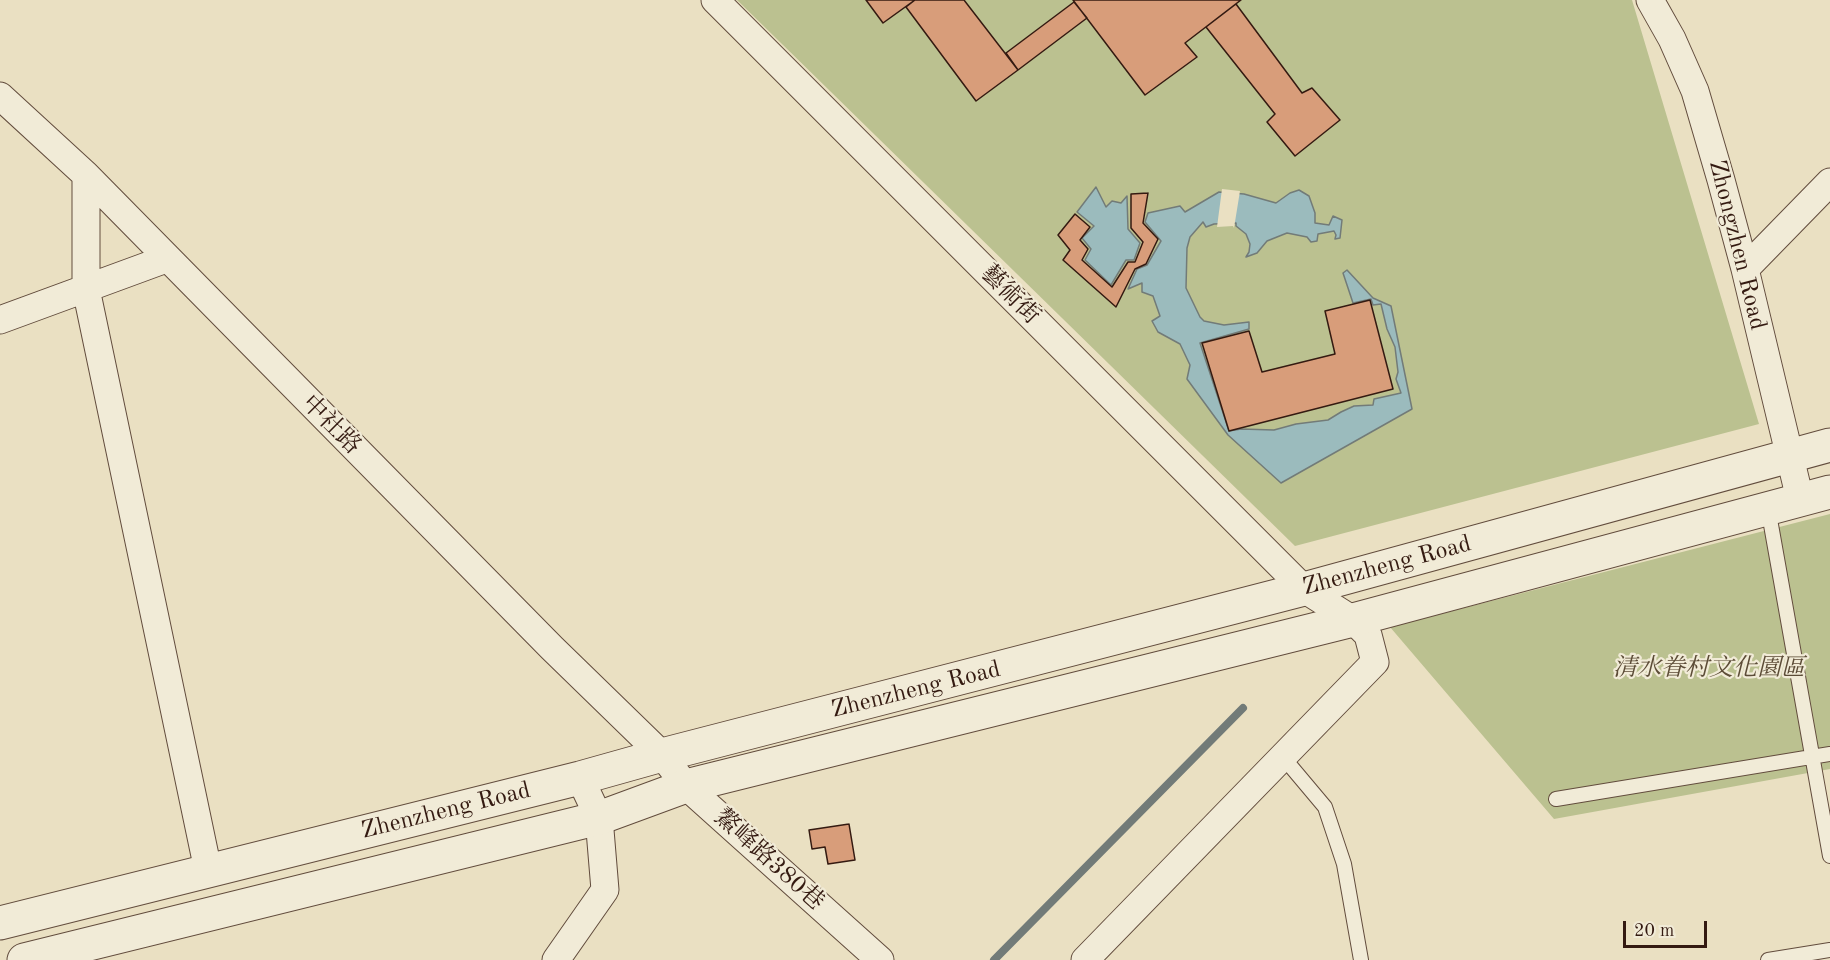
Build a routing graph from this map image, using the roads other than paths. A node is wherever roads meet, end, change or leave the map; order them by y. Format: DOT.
graph roads {
  1 [pos="715,0"];
  2 [pos="1650,0"];
  3 [pos="0,96"];
  4 [pos="86,176"];
  5 [pos="1830,182"];
  6 [pos="166,258"];
  7 [pos="1744,269"];
  8 [pos="86,289"];
  9 [pos="0,320"];
  10 [pos="1830,445"];
  11 [pos="1789,455"];
  12 [pos="1815,495"];
  13 [pos="1768,508"];
  14 [pos="1304,590"];
  15 [pos="1353,620"];
  16 [pos="1830,754"];
  17 [pos="662,755"];
  18 [pos="1283,757"];
  19 [pos="1811,757"];
  20 [pos="580,778"];
  21 [pos="686,786"];
  22 [pos="1556,799"];
  23 [pos="599,818"];
  24 [pos="1830,856"];
  25 [pos="208,870"];
  26 [pos="0,923"];
  27 [pos="1830,950"];
  28 [pos="24,960"];
  29 [pos="556,960"];
  30 [pos="880,960"];
  31 [pos="1086,960"];
  32 [pos="1361,960"];
  33 [pos="1768,960"];
  1 -- 14 [label="street, 藝術街"];
  2 -- 7 [label="street, Zhongzhen Road"];
  3 -- 4 [label="street, 中社路"];
  4 -- 6 [label="street, 中社路"];
  4 -- 8 [label="street"];
  5 -- 7 [label="street"];
  6 -- 8 [label="street"];
  6 -- 17 [label="street, 中社路"];
  7 -- 11 [label="street, Zhongzhen Road"];
  8 -- 9 [label="street"];
  8 -- 25 [label="street"];
  10 -- 11 [label="street, Zhenzheng Road"];
  11 -- 12 [label="street, Zhongzhen Road"];
  11 -- 14 [label="street, Zhenzheng Road"];
  12 -- 13 [label="street, Zhenzheng Road"];
  13 -- 15 [label="street, Zhenzheng Road"];
  13 -- 19 [label="lane"];
  14 -- 15 [label="street, 藝術街"];
  14 -- 17 [label="street, Zhenzheng Road"];
  15 -- 18 [label="street"];
  15 -- 21 [label="street, Zhenzheng Road"];
  16 -- 19 [label="lane"];
  17 -- 20 [label="street, Zhenzheng Road"];
  17 -- 21 [label="street, 鰲峰路380巷"];
  18 -- 31 [label="street"];
  18 -- 32 [label="lane"];
  19 -- 22 [label="lane"];
  19 -- 24 [label="lane"];
  20 -- 23 [label="street"];
  20 -- 25 [label="street, Zhenzheng Road"];
  21 -- 23 [label="street, Zhenzheng Road"];
  21 -- 30 [label="street, 鰲峰路380巷"];
  23 -- 28 [label="street, Zhenzheng Road"];
  23 -- 29 [label="street"];
  25 -- 26 [label="street, Zhenzheng Road"];
  27 -- 33 [label="lane"];
}
